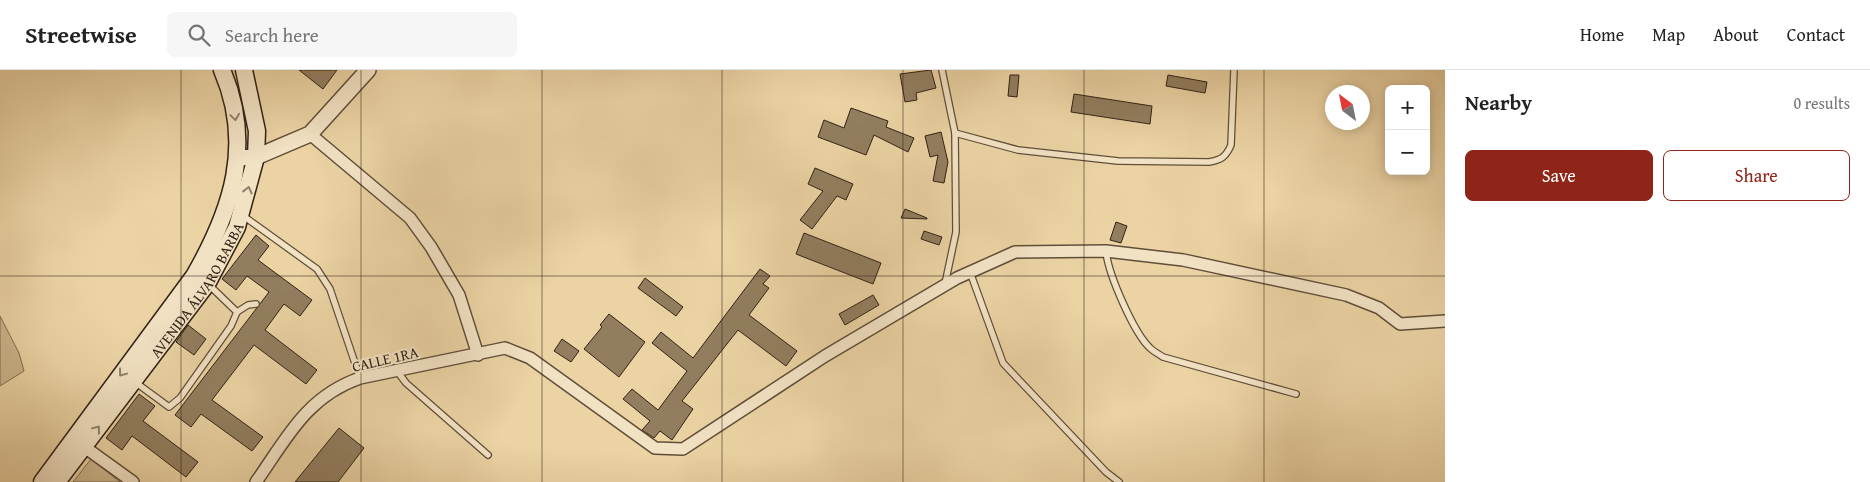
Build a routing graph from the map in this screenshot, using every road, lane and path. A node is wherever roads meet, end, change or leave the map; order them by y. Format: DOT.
graph roads {
  1 [pos="222,70"];
  2 [pos="244,70"];
  3 [pos="368,70"];
  4 [pos="942,70"];
  5 [pos="1234,70"];
  6 [pos="955,133"];
  7 [pos="310,134"];
  8 [pos="256,157"];
  9 [pos="237,158"];
  10 [pos="242,215"];
  11 [pos="1106,251"];
  12 [pos="970,272"];
  13 [pos="207,284"];
  14 [pos="944,286"];
  15 [pos="256,304"];
  16 [pos="237,312"];
  17 [pos="1445,322"];
  18 [pos="478,355"];
  19 [pos="397,371"];
  20 [pos="360,378"];
  21 [pos="134,380"];
  22 [pos="1296,394"];
  23 [pos="79,443"];
  24 [pos="488,455"];
  25 [pos="42,482"];
  26 [pos="57,482"];
  27 [pos="133,482"];
  28 [pos="256,482"];
  29 [pos="1119,482"];
  1 -- 9 [label="main road, AVENIDA ÁLVARO BARBA, one-way"];
  2 -- 8 [label="main road, AVENIDA ÁLVARO BARBA"];
  3 -- 7 [label="street"];
  4 -- 6 [label="lane"];
  5 -- 6 [label="lane"];
  6 -- 14 [label="lane"];
  7 -- 8 [label="street"];
  7 -- 18 [label="street"];
  8 -- 9 [label="street"];
  10 -- 8 [label="main road, AVENIDA ÁLVARO BARBA, one-way"];
  9 -- 23 [label="main road, AVENIDA ÁLVARO BARBA, one-way"];
  10 -- 13 [label="main road, AVENIDA ÁLVARO BARBA"];
  10 -- 20 [label="lane"];
  11 -- 12 [label="street"];
  11 -- 17 [label="street"];
  11 -- 22 [label="lane"];
  12 -- 14 [label="street"];
  12 -- 29 [label="lane"];
  13 -- 16 [label="lane"];
  13 -- 21 [label="main road, AVENIDA ÁLVARO BARBA"];
  14 -- 18 [label="street, CALLE 1RA"];
  15 -- 16 [label="lane"];
  16 -- 21 [label="lane"];
  18 -- 19 [label="street, CALLE 1RA"];
  19 -- 20 [label="street, CALLE 1RA"];
  19 -- 24 [label="lane"];
  20 -- 28 [label="street, CALLE 1RA"];
  23 -- 21 [label="main road, AVENIDA ÁLVARO BARBA, one-way"];
  23 -- 25 [label="main road, AVENIDA ÁLVARO BARBA"];
  23 -- 26 [label="main road, AVENIDA ÁLVARO BARBA"];
  23 -- 27 [label="street"];
}
